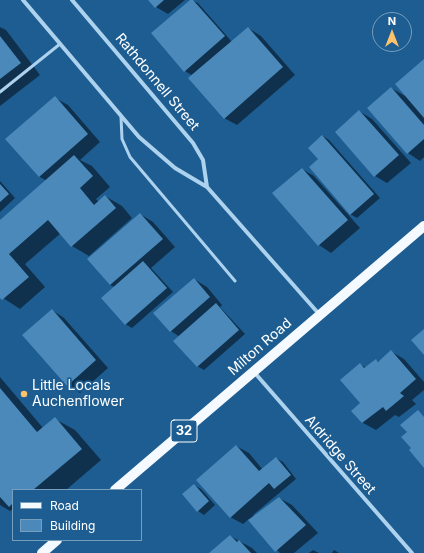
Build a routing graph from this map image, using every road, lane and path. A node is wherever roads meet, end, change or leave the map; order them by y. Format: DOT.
graph roads {
  1 [pos="23,0"];
  2 [pos="72,0"];
  3 [pos="60,44"];
  4 [pos="0,92"];
  5 [pos="121,117"];
  6 [pos="207,188"];
  7 [pos="424,226"];
  8 [pos="235,281"];
  9 [pos="320,315"];
  10 [pos="253,372"];
  11 [pos="116,489"];
  12 [pos="56,541"];
  13 [pos="42,553"];
  14 [pos="412,553"];
  1 -- 3 [label="street"];
  2 -- 6 [label="street, Rathdonnell Street"];
  3 -- 4 [label="lane"];
  3 -- 5 [label="street"];
  5 -- 6 [label="street"];
  5 -- 8 [label="lane"];
  6 -- 9 [label="street"];
  7 -- 9 [label="main road, Milton Road / 32"];
  9 -- 10 [label="main road, Milton Road / 32"];
  10 -- 11 [label="main road, Milton Road / 32"];
  10 -- 14 [label="street, Aldridge Street"];
  12 -- 13 [label="main road"];
}
